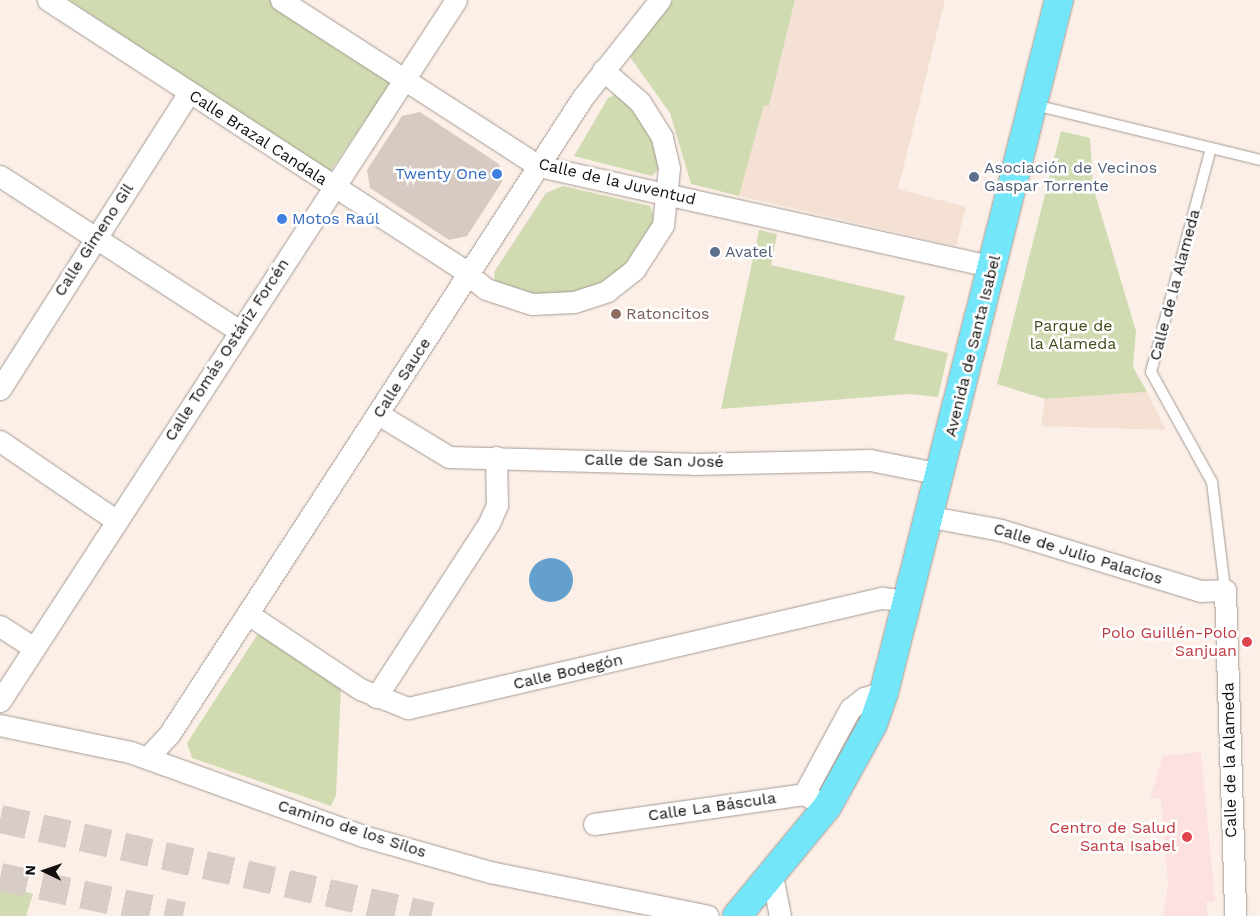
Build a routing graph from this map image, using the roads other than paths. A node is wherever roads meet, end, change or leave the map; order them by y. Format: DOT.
graph roads {
  1 [pos="48,0"];
  2 [pos="281,0"];
  3 [pos="456,0"];
  4 [pos="660,0"];
  5 [pos="1054,1"];
  6 [pos="603,70"];
  7 [pos="404,80"];
  8 [pos="189,92"];
  9 [pos="1034,105"];
  10 [pos="1211,148"];
  11 [pos="1260,160"];
  12 [pos="538,166"];
  13 [pos="0,176"];
  14 [pos="333,186"];
  15 [pos="668,194"];
  16 [pos="96,237"];
  17 [pos="993,267"];
  18 [pos="469,275"];
  19 [pos="240,331"];
  20 [pos="0,389"];
  21 [pos="378,414"];
  22 [pos="0,441"];
  23 [pos="496,457"];
  24 [pos="941,474"];
  25 [pos="930,517"];
  26 [pos="117,521"];
  27 [pos="1225,590"];
  28 [pos="910,601"];
  29 [pos="248,614"];
  30 [pos="0,626"];
  31 [pos="34,648"];
  32 [pos="376,697"];
  33 [pos="0,701"];
  34 [pos="0,726"];
  35 [pos="147,758"];
  36 [pos="816,800"];
  37 [pos="594,824"];
  38 [pos="772,876"];
  39 [pos="708,916"];
  40 [pos="737,916"];
  41 [pos="780,916"];
  42 [pos="1235,916"];
  1 -- 8 [label="street, Calle Brazal Candala"];
  2 -- 7 [label="street, Calle de la Juventud"];
  3 -- 7 [label="street, Calle Tomás Ostáriz Forcén"];
  4 -- 6 [label="street, Calle Sauce"];
  5 -- 9 [label="main road, Avenida de Santa Isabel"];
  6 -- 12 [label="street, Calle Sauce"];
  6 -- 15 [label="street, Calle Brazal Candala"];
  7 -- 12 [label="street, Calle de la Juventud"];
  7 -- 14 [label="street, Calle Tomás Ostáriz Forcén"];
  8 -- 14 [label="street, Calle Brazal Candala"];
  8 -- 16 [label="street, Calle Gimeno Gil"];
  9 -- 10 [label="lane"];
  9 -- 17 [label="main road, Avenida de Santa Isabel"];
  10 -- 11 [label="lane"];
  10 -- 27 [label="lane, Calle de la Alameda"];
  12 -- 15 [label="street, Calle de la Juventud"];
  12 -- 18 [label="street, Calle Sauce"];
  13 -- 16 [label="street"];
  14 -- 18 [label="street, Calle Brazal Candala"];
  14 -- 19 [label="street, Calle Tomás Ostáriz Forcén"];
  15 -- 17 [label="street, Calle de la Juventud"];
  15 -- 18 [label="street, Calle Brazal Candala"];
  16 -- 19 [label="street"];
  16 -- 20 [label="street, Calle Gimeno Gil"];
  17 -- 24 [label="main road, Avenida de Santa Isabel"];
  18 -- 21 [label="street, Calle Sauce"];
  19 -- 26 [label="street, Calle Tomás Ostáriz Forcén"];
  21 -- 23 [label="street, Calle de San José"];
  21 -- 29 [label="street, Calle Sauce"];
  22 -- 26 [label="street"];
  23 -- 24 [label="street, Calle de San José"];
  23 -- 32 [label="street"];
  24 -- 25 [label="main road, Avenida de Santa Isabel"];
  25 -- 27 [label="street, Calle de Julio Palacios"];
  25 -- 28 [label="main road, Avenida de Santa Isabel"];
  26 -- 31 [label="street, Calle Tomás Ostáriz Forcén"];
  27 -- 42 [label="street, Calle de la Alameda"];
  28 -- 32 [label="street, Calle Bodegón"];
  28 -- 36 [label="main road, Avenida de Santa Isabel"];
  29 -- 32 [label="street, Calle Bodegón"];
  29 -- 35 [label="street, Calle Sauce"];
  30 -- 31 [label="street"];
  31 -- 33 [label="street, Calle Tomás Ostáriz Forcén"];
  34 -- 35 [label="street, Camino de los Silos"];
  35 -- 39 [label="street, Camino de los Silos"];
  36 -- 37 [label="street, Calle La Báscula"];
  36 -- 38 [label="main road, Avenida de Santa Isabel"];
  38 -- 40 [label="main road, Avenida de Santa Isabel"];
  38 -- 41 [label="street"];
}
